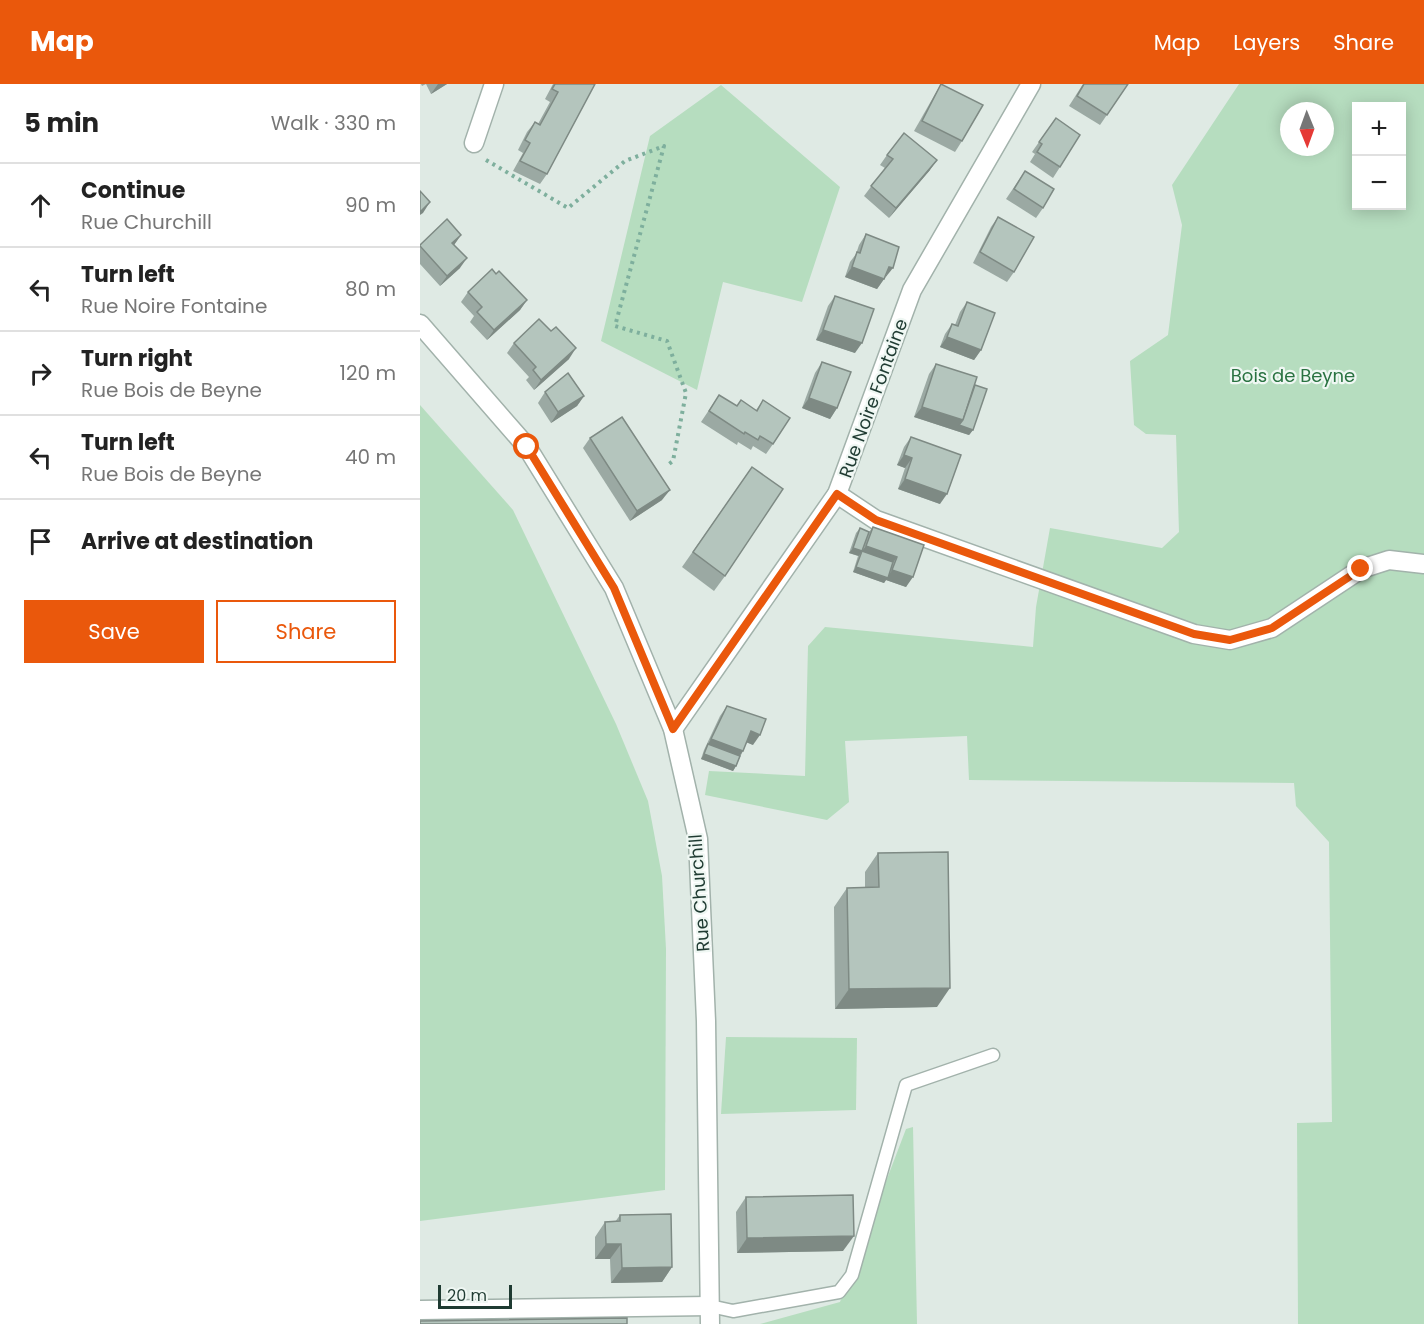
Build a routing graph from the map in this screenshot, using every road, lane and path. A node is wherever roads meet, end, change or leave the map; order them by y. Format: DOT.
graph roads {
  1 [pos="494,84"];
  2 [pos="1031,84"];
  3 [pos="474,143"];
  4 [pos="420,324"];
  5 [pos="669,464"];
  6 [pos="837,494"];
  7 [pos="1424,564"];
  8 [pos="673,729"];
  9 [pos="993,1055"];
  10 [pos="420,1310"];
  11 [pos="710,1315"];
  1 -- 3 [label="street"];
  2 -- 6 [label="street, Rue Noire Fontaine"];
  3 -- 5 [label="path"];
  4 -- 8 [label="street, Rue Churchill"];
  6 -- 7 [label="street"];
  6 -- 8 [label="street, Rue Noire Fontaine"];
  8 -- 11 [label="street, Rue Churchill"];
  9 -- 11 [label="lane"];
  10 -- 11 [label="street"];
}
